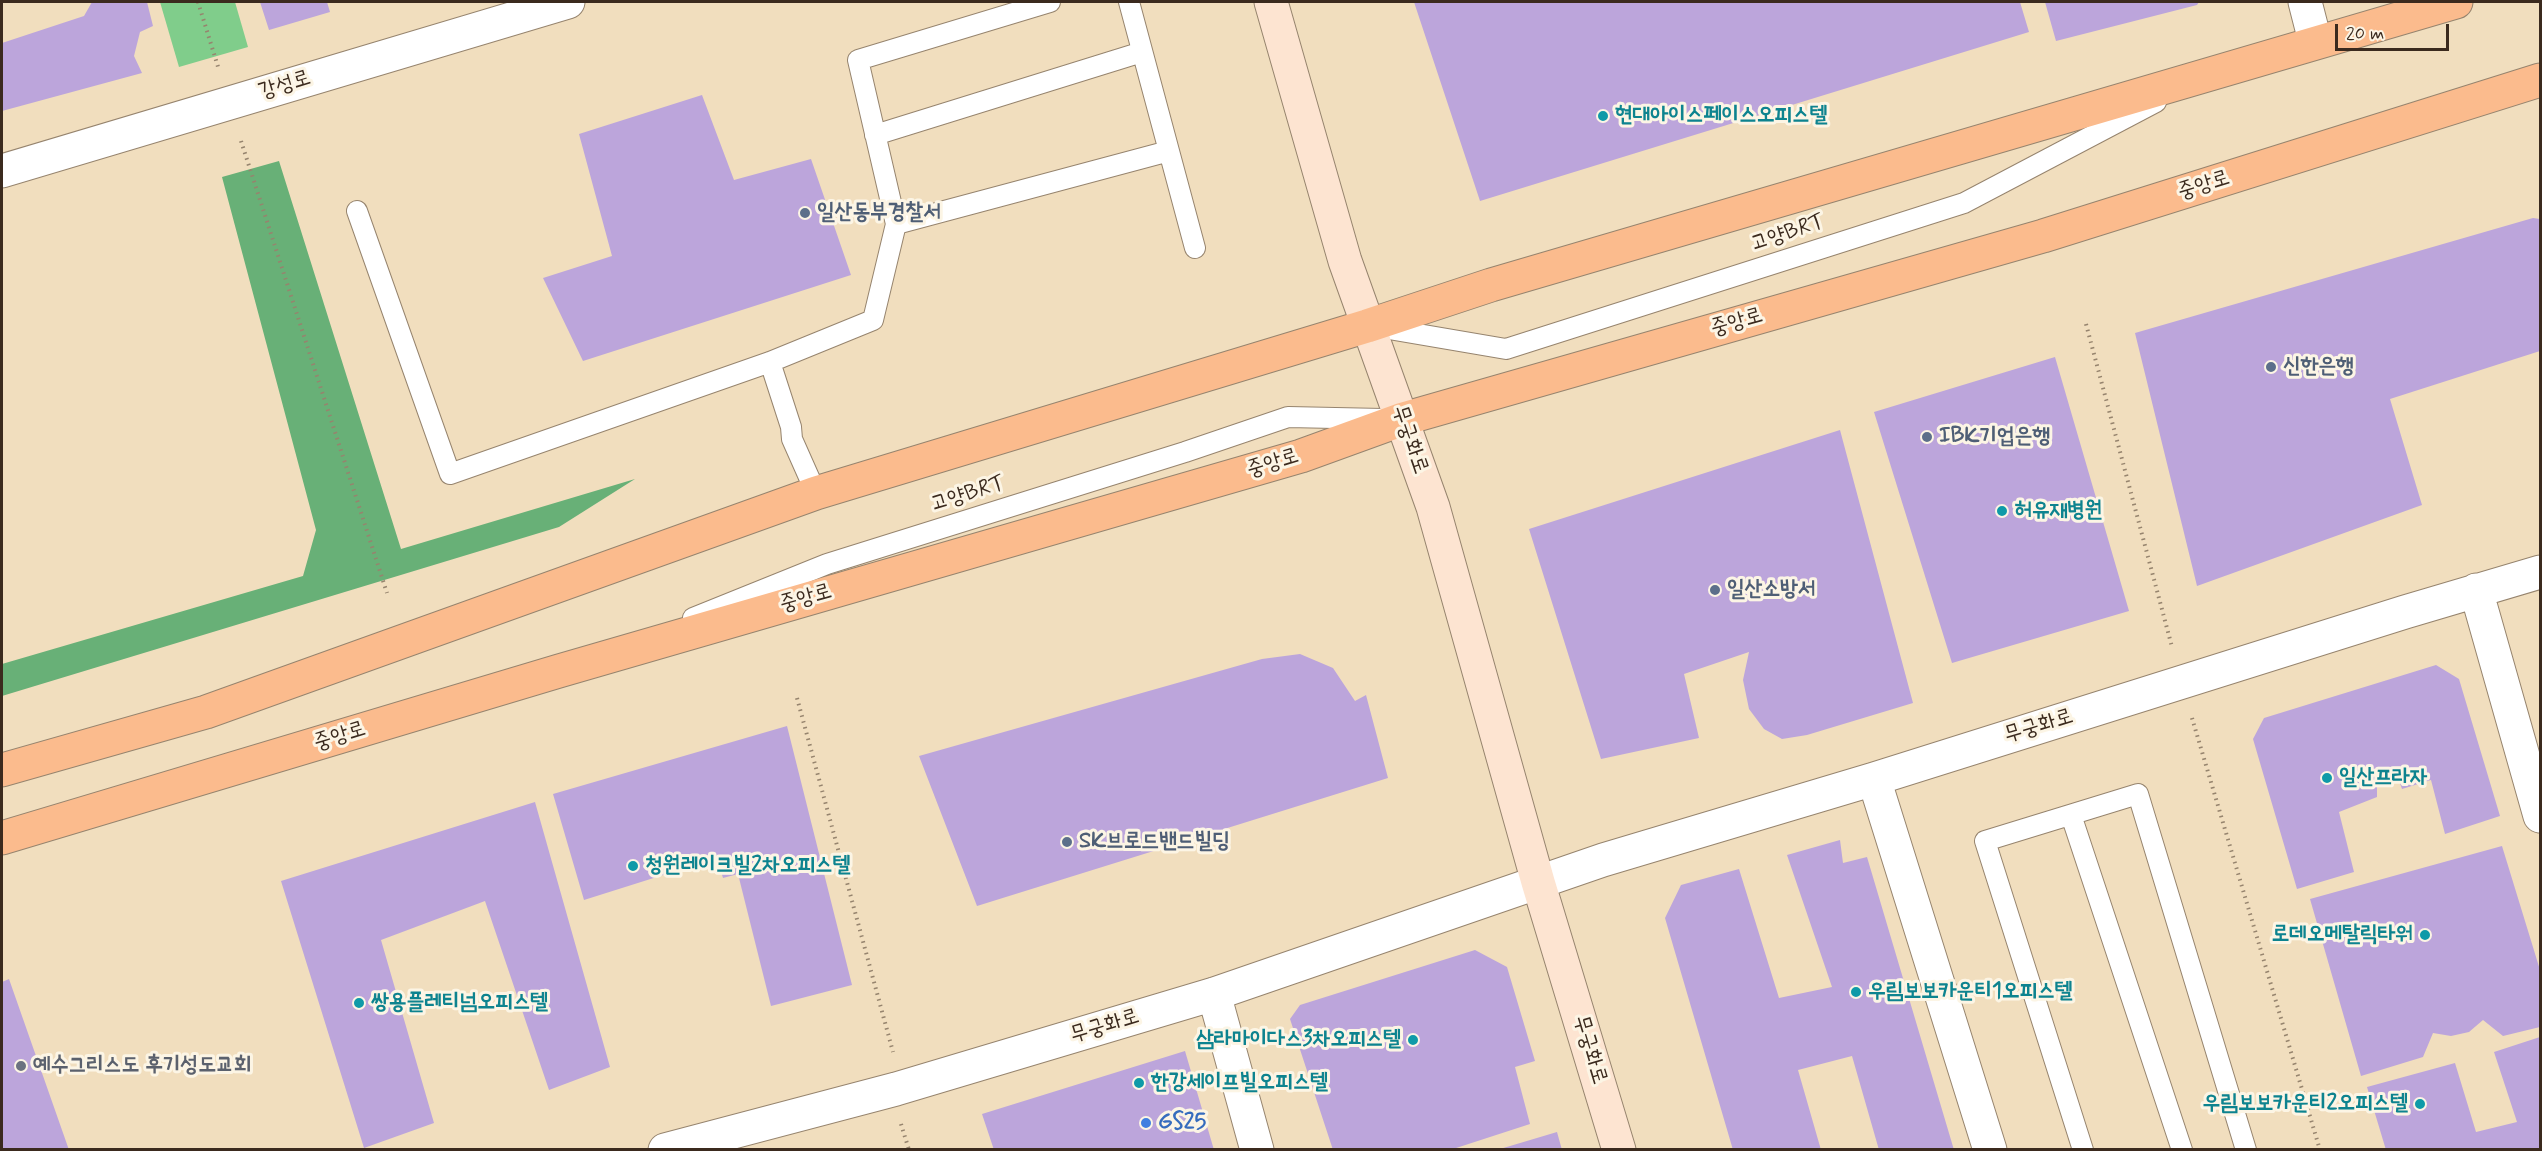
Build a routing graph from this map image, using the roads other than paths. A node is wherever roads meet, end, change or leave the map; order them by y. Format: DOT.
graph roads {
  1 [pos="568,2"];
  2 [pos="1050,2"];
  3 [pos="1129,2"];
  4 [pos="1271,2"];
  5 [pos="2305,2"];
  6 [pos="2456,2"];
  7 [pos="2315,42"];
  8 [pos="1142,52"];
  9 [pos="2200,78"];
  10 [pos="2541,80"];
  11 [pos="875,135"];
  12 [pos="1169,152"];
  13 [pos="2,171"];
  14 [pos="357,211"];
  15 [pos="896,225"];
  16 [pos="1195,248"];
  17 [pos="1367,326"];
  18 [pos="770,362"];
  19 [pos="1403,419"];
  20 [pos="816,493"];
  21 [pos="2541,572"];
  22 [pos="2476,590"];
  23 [pos="2,770"];
  24 [pos="1874,779"];
  25 [pos="2071,815"];
  26 [pos="2541,816"];
  27 [pos="2,838"];
  28 [pos="1538,882"];
  29 [pos="1214,994"];
  30 [pos="665,1149"];
  31 [pos="1257,1149"];
  32 [pos="1619,1149"];
  33 [pos="1990,1149"];
  34 [pos="2083,1149"];
  35 [pos="2182,1149"];
  36 [pos="2246,1149"];
  1 -- 13 [label="street, 강성로"];
  2 -- 11 [label="lane"];
  3 -- 8 [label="lane"];
  4 -- 17 [label="main road, 무궁화로"];
  5 -- 7 [label="street"];
  6 -- 7 [label="main road"];
  7 -- 9 [label="main road"];
  8 -- 11 [label="lane"];
  8 -- 12 [label="lane"];
  9 -- 17 [label="main road"];
  9 -- 17 [label="lane, 고양BRT"];
  10 -- 19 [label="main road, 중앙로"];
  11 -- 15 [label="lane"];
  12 -- 15 [label="lane"];
  12 -- 16 [label="lane"];
  14 -- 18 [label="lane"];
  15 -- 18 [label="lane"];
  17 -- 19 [label="main road, 무궁화로"];
  17 -- 20 [label="main road"];
  18 -- 20 [label="lane"];
  19 -- 27 [label="main road, 중앙로"];
  19 -- 28 [label="main road, 무궁화로"];
  20 -- 23 [label="main road"];
  21 -- 22 [label="street, 무궁화로"];
  22 -- 24 [label="street, 무궁화로"];
  22 -- 26 [label="street"];
  24 -- 28 [label="street, 무궁화로"];
  24 -- 33 [label="street"];
  25 -- 34 [label="lane"];
  25 -- 35 [label="lane"];
  25 -- 36 [label="lane"];
  28 -- 29 [label="street, 무궁화로"];
  28 -- 32 [label="main road, 무궁화로"];
  29 -- 30 [label="street, 무궁화로"];
  29 -- 31 [label="street"];
}
